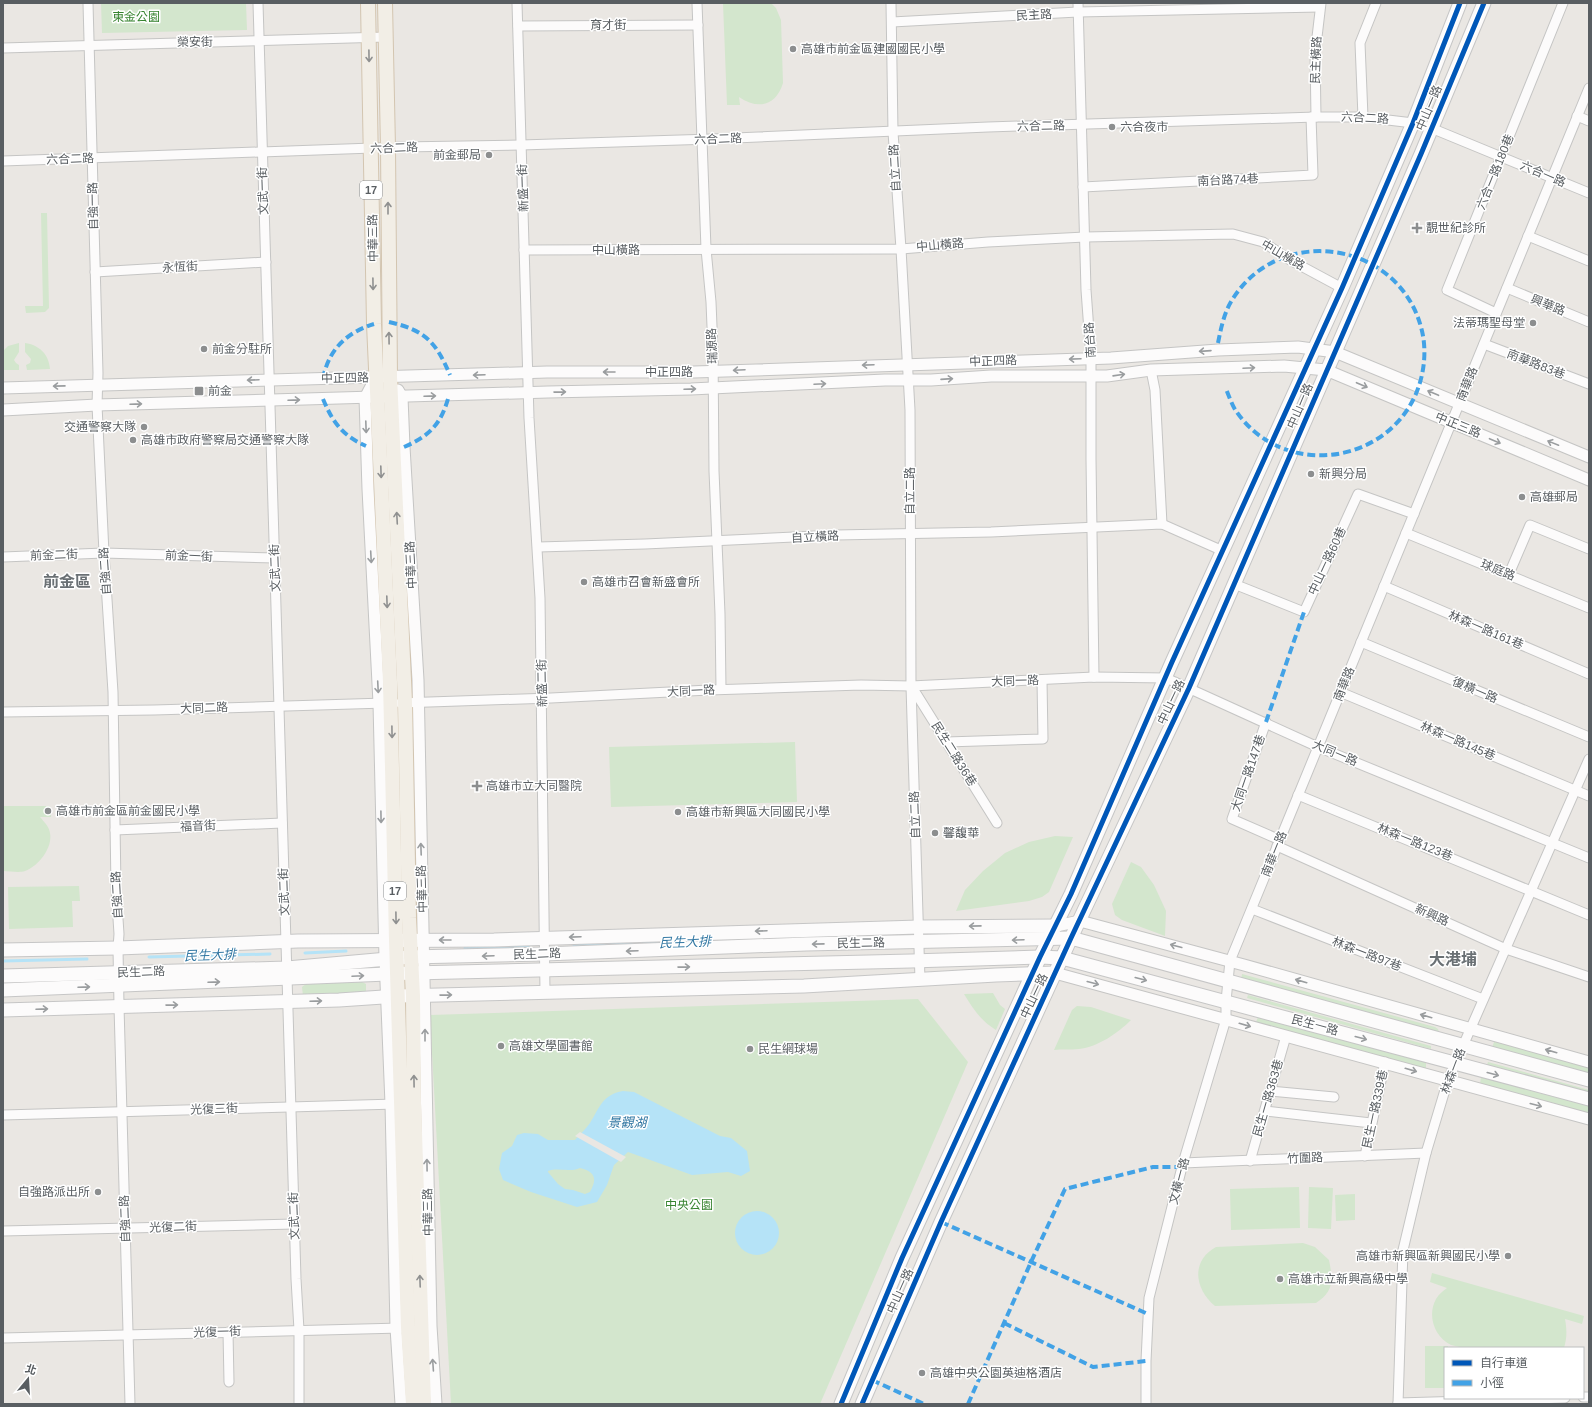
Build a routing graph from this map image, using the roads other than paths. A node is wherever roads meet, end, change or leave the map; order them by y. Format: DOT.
graph roads {
  1 [pos="88,3"];
  2 [pos="258,3"];
  3 [pos="368,3"];
  4 [pos="385,3"];
  5 [pos="517,3"];
  6 [pos="697,3"];
  7 [pos="891,3"];
  8 [pos="1376,3"];
  9 [pos="1460,3"];
  10 [pos="1484,3"];
  11 [pos="1563,3"];
  12 [pos="1320,5"];
  13 [pos="1078,8"];
  14 [pos="892,22"];
  15 [pos="698,25"];
  16 [pos="518,26"];
  17 [pos="369,37"];
  18 [pos="386,37"];
  19 [pos="259,40"];
  20 [pos="89,45"];
  21 [pos="3,48"];
  22 [pos="1589,88"];
  23 [pos="1577,116"];
  24 [pos="1313,117"];
  25 [pos="1363,117"];
  26 [pos="1589,121"];
  27 [pos="1413,123"];
  28 [pos="1081,125"];
  29 [pos="1431,128"];
  30 [pos="893,132"];
  31 [pos="702,140"];
  32 [pos="521,145"];
  33 [pos="388,148"];
  34 [pos="370,149"];
  35 [pos="262,152"];
  36 [pos="1502,157"];
  37 [pos="92,158"];
  38 [pos="3,161"];
  39 [pos="1552,178"];
  40 [pos="1084,187"];
  41 [pos="1589,193"];
  42 [pos="1528,236"];
  43 [pos="1085,237"];
  44 [pos="901,248"];
  45 [pos="706,249"];
  46 [pos="524,250"];
  47 [pos="1589,261"];
  48 [pos="266,262"];
  49 [pos="95,272"];
  50 [pos="1342,288"];
  51 [pos="1506,288"];
  52 [pos="1496,313"];
  53 [pos="1589,322"];
  54 [pos="1484,344"];
  55 [pos="1314,349"];
  56 [pos="1335,352"];
  57 [pos="1091,358"];
  58 [pos="907,364"];
  59 [pos="1306,368"];
  60 [pos="1151,370"];
  61 [pos="1326,370"];
  62 [pos="713,371"];
  63 [pos="528,373"];
  64 [pos="383,377"];
  65 [pos="1092,377"];
  66 [pos="269,380"];
  67 [pos="908,380"];
  68 [pos="1589,384"];
  69 [pos="98,386"];
  70 [pos="3,388"];
  71 [pos="713,388"];
  72 [pos="528,393"];
  73 [pos="384,397"];
  74 [pos="270,401"];
  75 [pos="1459,404"];
  76 [pos="98,406"];
  77 [pos="3,410"];
  78 [pos="1451,422"];
  79 [pos="1589,457"];
  80 [pos="1589,480"];
  81 [pos="1414,514"];
  82 [pos="1162,524"];
  83 [pos="1093,528"];
  84 [pos="1406,533"];
  85 [pos="910,534"];
  86 [pos="716,542"];
  87 [pos="538,547"];
  88 [pos="1589,549"];
  89 [pos="1223,551"];
  90 [pos="104,553"];
  91 [pos="3,557"];
  92 [pos="275,558"];
  93 [pos="1509,574"];
  94 [pos="1234,584"];
  95 [pos="1384,586"];
  96 [pos="1589,608"];
  97 [pos="1361,642"];
  98 [pos="1589,674"];
  99 [pos="1094,677"];
  100 [pos="1166,678"];
  101 [pos="1042,680"];
  102 [pos="911,686"];
  103 [pos="1189,688"];
  104 [pos="721,689"];
  105 [pos="1340,692"];
  106 [pos="542,698"];
  107 [pos="398,703"];
  108 [pos="279,706"];
  109 [pos="113,711"];
  110 [pos="3,712"];
  111 [pos="1266,722"];
  112 [pos="1589,737"];
  113 [pos="946,742"];
  114 [pos="1318,747"];
  115 [pos="1589,759"];
  116 [pos="1575,790"];
  117 [pos="1298,795"];
  118 [pos="1589,796"];
  119 [pos="282,823"];
  120 [pos="997,823"];
  121 [pos="115,830"];
  122 [pos="1279,843"];
  123 [pos="1552,843"];
  124 [pos="1589,858"];
  125 [pos="1531,890"];
  126 [pos="1252,909"];
  127 [pos="1589,915"];
  128 [pos="1080,921"];
  129 [pos="919,926"];
  130 [pos="1056,926"];
  131 [pos="543,938"];
  132 [pos="1050,938"];
  133 [pos="1071,938"];
  134 [pos="403,940"];
  135 [pos="286,942"];
  136 [pos="919,942"];
  137 [pos="118,948"];
  138 [pos="1506,949"];
  139 [pos="3,950"];
  140 [pos="544,954"];
  141 [pos="1040,957"];
  142 [pos="404,958"];
  143 [pos="1062,958"];
  144 [pos="919,961"];
  145 [pos="1230,961"];
  146 [pos="544,970"];
  147 [pos="118,972"];
  148 [pos="287,973"];
  149 [pos="405,973"];
  150 [pos="1055,973"];
  151 [pos="1033,974"];
  152 [pos="3,976"];
  153 [pos="1589,977"];
  154 [pos="920,980"];
  155 [pos="1228,980"];
  156 [pos="118,986"];
  157 [pos="3,990"];
  158 [pos="545,993"];
  159 [pos="419,995"];
  160 [pos="392,996"];
  161 [pos="1483,999"];
  162 [pos="1226,1001"];
  163 [pos="288,1002"];
  164 [pos="119,1006"];
  165 [pos="3,1010"];
  166 [pos="1226,1019"];
  167 [pos="1470,1028"];
  168 [pos="1286,1036"];
  169 [pos="1463,1045"];
  170 [pos="1385,1062"];
  171 [pos="1589,1062"];
  172 [pos="1455,1064"];
  173 [pos="1448,1080"];
  174 [pos="1589,1080"];
  175 [pos="1270,1091"];
  176 [pos="1334,1097"];
  177 [pos="1589,1100"];
  178 [pos="408,1103"];
  179 [pos="291,1107"];
  180 [pos="1264,1111"];
  181 [pos="122,1112"];
  182 [pos="3,1115"];
  183 [pos="1589,1119"];
  184 [pos="1372,1123"];
  185 [pos="1426,1153"];
  186 [pos="1365,1156"];
  187 [pos="1250,1161"];
  188 [pos="1183,1163"];
  189 [pos="294,1224"];
  190 [pos="125,1228"];
  191 [pos="3,1231"];
  192 [pos="414,1327"];
  193 [pos="299,1330"];
  194 [pos="228,1332"];
  195 [pos="128,1334"];
  196 [pos="3,1338"];
  197 [pos="229,1382"];
  198 [pos="1539,1399"];
  199 [pos="1460,1402"];
  200 [pos="1398,1403"];
  201 [pos="130,1404"];
  202 [pos="299,1404"];
  203 [pos="401,1404"];
  204 [pos="413,1404"];
  205 [pos="424,1404"];
  206 [pos="436,1404"];
  207 [pos="841,1404"];
  208 [pos="862,1404"];
  209 [pos="1146,1404"];
  1 -- 20 [label="street, 自強一路"];
  2 -- 19 [label="street, 文武一街"];
  3 -- 17 [label="main road, 中華三路 / 17"];
  4 -- 18 [label="main road, 中華三路 / 17"];
  5 -- 16 [label="street, 新盛一街"];
  6 -- 15 [label="street, 瑞源路"];
  7 -- 14 [label="street, 自立二路"];
  8 -- 25 [label="street"];
  9 -- 27 [label="main road, 中山一路"];
  10 -- 29 [label="main road, 中山一路"];
  11 -- 36 [label="street, 六合一路180巷"];
  12 -- 13 [label="street, 民主路"];
  12 -- 24 [label="street, 民主橫路"];
  13 -- 14 [label="street, 民主路"];
  13 -- 28 [label="street, 南台路"];
  14 -- 30 [label="street, 自立二路"];
  15 -- 16 [label="street, 育才街"];
  15 -- 31 [label="street, 瑞源路"];
  16 -- 32 [label="street, 新盛一街"];
  17 -- 18 [label="street, 榮安街"];
  17 -- 19 [label="street, 榮安街"];
  17 -- 34 [label="main road, 中華三路 / 17, one-way"];
  18 -- 33 [label="main road, 中華三路 / 17"];
  19 -- 20 [label="street, 榮安街"];
  19 -- 35 [label="street, 文武一街"];
  20 -- 21 [label="street, 榮安街"];
  20 -- 37 [label="street, 自強一路"];
  22 -- 23 [label="street, 南華路"];
  23 -- 26 [label="street"];
  23 -- 39 [label="street, 南華路"];
  24 -- 25 [label="street, 六合二路"];
  24 -- 28 [label="street, 六合二路"];
  24 -- 40 [label="street, 南台路74巷"];
  25 -- 27 [label="street, 六合二路"];
  27 -- 29 [label="street, 六合二路"];
  27 -- 50 [label="main road, 中山一路"];
  28 -- 30 [label="street, 六合二路"];
  28 -- 40 [label="street, 南台路"];
  29 -- 36 [label="street, 六合一路"];
  29 -- 56 [label="main road, 中山一路"];
  30 -- 31 [label="street, 六合二路"];
  30 -- 44 [label="street, 自立二路"];
  31 -- 32 [label="street, 六合二路"];
  31 -- 45 [label="street, 瑞源路"];
  32 -- 33 [label="street, 六合二路"];
  32 -- 46 [label="street, 新盛一街"];
  33 -- 34 [label="street, 六合二路"];
  64 -- 33 [label="main road, 中華三路 / 17, one-way"];
  34 -- 35 [label="street, 六合二路"];
  34 -- 64 [label="main road, 中華三路 / 17, one-way"];
  35 -- 37 [label="street, 六合二路"];
  35 -- 48 [label="street, 文武一街"];
  36 -- 39 [label="street, 六合一路"];
  36 -- 52 [label="street, 六合一路180巷"];
  37 -- 38 [label="street, 六合二路"];
  37 -- 49 [label="street, 自強一路"];
  39 -- 41 [label="street, 六合一路"];
  39 -- 42 [label="street, 南華路"];
  40 -- 43 [label="street, 南台路"];
  42 -- 47 [label="street"];
  42 -- 51 [label="street, 南華路"];
  43 -- 44 [label="street, 中山橫路"];
  43 -- 50 [label="street, 中山橫路"];
  43 -- 57 [label="street, 南台路"];
  44 -- 45 [label="street, 中山橫路"];
  44 -- 58 [label="street, 自立二路"];
  45 -- 46 [label="street, 中山橫路"];
  45 -- 62 [label="street, 瑞源路"];
  46 -- 63 [label="street, 新盛一街"];
  48 -- 49 [label="street, 永恆街"];
  48 -- 66 [label="street, 文武一街"];
  49 -- 69 [label="street, 自強一路"];
  50 -- 55 [label="main road, 中山一路"];
  51 -- 52 [label="street, 南華路"];
  51 -- 53 [label="street, 興華路"];
  52 -- 54 [label="street, 南華路"];
  54 -- 68 [label="street, 南華路83巷"];
  54 -- 75 [label="street, 南華路"];
  55 -- 56 [label="street, 中正四路"];
  55 -- 57 [label="street, 中正四路, one-way"];
  55 -- 59 [label="main road, 中山一路"];
  56 -- 61 [label="main road, 中山一路"];
  75 -- 56 [label="street, 中正三路, one-way"];
  57 -- 58 [label="street, 中正四路, one-way"];
  57 -- 65 [label="street, 南台路"];
  58 -- 62 [label="street, 中正四路, one-way"];
  58 -- 67 [label="street, 自立二路"];
  60 -- 59 [label="street, 中正四路, one-way"];
  59 -- 61 [label="street, 中正四路"];
  59 -- 89 [label="main road, 中山一路"];
  65 -- 60 [label="street, 中正四路, one-way"];
  60 -- 82 [label="street"];
  61 -- 78 [label="street, 中正三路, one-way"];
  61 -- 94 [label="main road, 中山一路"];
  62 -- 63 [label="street, 中正四路, one-way"];
  62 -- 71 [label="street, 瑞源路"];
  63 -- 64 [label="street, 中正四路, one-way"];
  63 -- 72 [label="street, 新盛二街"];
  64 -- 66 [label="street, 中正四路"];
  64 -- 73 [label="main road, 中華三路 / 17"];
  64 -- 73 [label="street, 中華三路 / 17"];
  67 -- 65 [label="street, 中正四路, one-way"];
  65 -- 83 [label="street, 南台路"];
  66 -- 69 [label="street, 中正四路, one-way"];
  66 -- 74 [label="street, 文武二街"];
  71 -- 67 [label="street, 中正四路, one-way"];
  67 -- 85 [label="street, 自立二路"];
  69 -- 70 [label="street, 中正四路, one-way"];
  69 -- 76 [label="street, 自強二路"];
  72 -- 71 [label="street, 中正四路, one-way"];
  71 -- 86 [label="street, 瑞源路"];
  73 -- 72 [label="street, 中正四路, one-way"];
  72 -- 87 [label="street, 新盛二街"];
  74 -- 73 [label="street, 中正四路, one-way"];
  73 -- 107 [label="main road, 中華三路 / 17"];
  73 -- 107 [label="street, 中華三路 / 17, one-way"];
  76 -- 74 [label="street, 中正四路, one-way"];
  74 -- 92 [label="street, 文武二街"];
  75 -- 78 [label="street, 南華路"];
  79 -- 75 [label="street, 中正三路, one-way"];
  76 -- 77 [label="street, 中正四路"];
  76 -- 90 [label="street, 自強二路"];
  78 -- 80 [label="street, 中正三路, one-way"];
  78 -- 81 [label="street, 南華路"];
  81 -- 84 [label="street, 南華路"];
  81 -- 94 [label="street, 中山一路60巷"];
  82 -- 83 [label="street, 自立橫路"];
  82 -- 89 [label="street"];
  83 -- 85 [label="street, 自立橫路"];
  83 -- 99 [label="street, 南台路"];
  84 -- 93 [label="street, 球庭路"];
  84 -- 95 [label="street, 南華路"];
  85 -- 86 [label="street, 自立橫路"];
  85 -- 102 [label="street, 自立二路"];
  86 -- 87 [label="street, 自立橫路"];
  86 -- 104 [label="street, 瑞源路"];
  87 -- 106 [label="street, 新盛二街"];
  88 -- 93 [label="street"];
  89 -- 100 [label="main road, 中山一路"];
  90 -- 91 [label="street, 前金二街"];
  90 -- 92 [label="street, 前金一街"];
  90 -- 109 [label="street, 自強二路"];
  92 -- 108 [label="street, 文武二街"];
  93 -- 96 [label="street, 球庭路"];
  94 -- 103 [label="main road, 中山一路"];
  95 -- 97 [label="street, 南華路"];
  95 -- 98 [label="street, 林森一路161巷"];
  97 -- 105 [label="street, 南華路"];
  97 -- 112 [label="street, 復橫一路"];
  99 -- 100 [label="street, 大同一路"];
  99 -- 101 [label="street, 大同一路"];
  100 -- 103 [label="street, 大同一路"];
  100 -- 130 [label="main road, 中山一路"];
  101 -- 102 [label="street, 大同一路"];
  101 -- 113 [label="street"];
  102 -- 104 [label="street, 大同一路"];
  102 -- 113 [label="street, 民生二路36巷"];
  102 -- 129 [label="street, 自立二路"];
  103 -- 111 [label="street, 大同一路"];
  103 -- 128 [label="main road, 中山一路"];
  104 -- 106 [label="street, 大同一路"];
  105 -- 114 [label="street, 南華路"];
  105 -- 116 [label="street, 林森一路145巷"];
  106 -- 107 [label="street, 大同一路"];
  106 -- 131 [label="street, 新盛二街"];
  107 -- 108 [label="street, 大同二路"];
  107 -- 134 [label="main road, 中華三路 / 17"];
  107 -- 134 [label="street, 中華三路 / 17, one-way"];
  108 -- 109 [label="street, 大同二路"];
  108 -- 119 [label="street, 文武二街"];
  109 -- 110 [label="street, 大同二路"];
  109 -- 121 [label="street, 自強二路"];
  111 -- 114 [label="street, 大同一路"];
  111 -- 122 [label="street, 大同一路147巷"];
  113 -- 120 [label="street, 民生二路36巷"];
  114 -- 117 [label="street, 南華一路"];
  114 -- 123 [label="street, 大同一路"];
  115 -- 116 [label="street, 林森一路"];
  116 -- 118 [label="street, 林森一路145巷"];
  116 -- 123 [label="street, 林森一路"];
  117 -- 122 [label="street, 南華一路"];
  117 -- 125 [label="street, 林森一路123巷"];
  119 -- 121 [label="street, 福音街"];
  119 -- 135 [label="street, 文武二街"];
  121 -- 137 [label="street, 自強二路"];
  122 -- 126 [label="street, 南華一路"];
  122 -- 138 [label="street, 新興路"];
  123 -- 124 [label="street, 大同一路"];
  123 -- 125 [label="street, 林森一路"];
  125 -- 127 [label="street, 林森一路123巷"];
  125 -- 138 [label="street, 林森一路"];
  126 -- 145 [label="street, 南華一路"];
  126 -- 161 [label="street, 林森一路97巷"];
  128 -- 130 [label="street"];
  128 -- 133 [label="main road, 中山一路"];
  145 -- 128 [label="street, one-way"];
  130 -- 129 [label="main road, one-way"];
  129 -- 131 [label="main road, one-way"];
  129 -- 136 [label="street, 自立二路"];
  130 -- 132 [label="main road, 中山一路"];
  131 -- 134 [label="main road, one-way"];
  131 -- 140 [label="street, 新盛二街"];
  132 -- 133 [label="main road, 民生二路"];
  132 -- 136 [label="main road, 民生二路, one-way"];
  132 -- 141 [label="main road, 中山一路"];
  133 -- 143 [label="main road, 中山一路"];
  133 -- 155 [label="main road, 民生一路"];
  134 -- 135 [label="main road"];
  134 -- 142 [label="main road, 中華三路 / 17"];
  134 -- 142 [label="street, 中華三路 / 17"];
  135 -- 137 [label="main road"];
  135 -- 148 [label="street, 文武二街"];
  136 -- 140 [label="main road, 民生二路, one-way"];
  136 -- 144 [label="street, 自立二路"];
  137 -- 139 [label="main road"];
  137 -- 147 [label="street, 自強二路"];
  138 -- 153 [label="street, 新興路"];
  138 -- 161 [label="street, 林森一路"];
  140 -- 142 [label="main road, 民生二路, one-way"];
  140 -- 146 [label="street, 新盛二街"];
  141 -- 143 [label="main road, 民生一路"];
  141 -- 144 [label="main road, 民生二路"];
  141 -- 151 [label="main road, 中山一路"];
  142 -- 148 [label="main road, 民生二路"];
  142 -- 149 [label="main road, 中華三路 / 17"];
  142 -- 149 [label="street, 中華三路 / 17"];
  143 -- 150 [label="main road, 中山一路"];
  143 -- 162 [label="main road, 民生一路, one-way"];
  146 -- 144 [label="main road, 民生二路, one-way"];
  144 -- 154 [label="street, 自立二路"];
  145 -- 155 [label="street, 文橫一路"];
  167 -- 145 [label="street, one-way"];
  146 -- 149 [label="main road, 民生二路"];
  146 -- 158 [label="street, 新盛二街"];
  147 -- 148 [label="main road, 民生二路"];
  147 -- 152 [label="main road, 民生二路"];
  147 -- 156 [label="street, 自強二路"];
  148 -- 149 [label="main road, 民生二路, one-way"];
  156 -- 148 [label="main road, 民生二路, one-way"];
  148 -- 163 [label="street, 文武二街"];
  149 -- 159 [label="main road, 中華三路 / 17"];
  149 -- 160 [label="main road, 中華三路 / 17"];
  150 -- 151 [label="main road"];
  150 -- 166 [label="street, 民生一路, one-way"];
  150 -- 208 [label="main road, 中山一路"];
  151 -- 154 [label="main road"];
  151 -- 207 [label="main road, 中山一路"];
  154 -- 158 [label="main road"];
  155 -- 162 [label="street, 文橫一路"];
  155 -- 169 [label="main road, 民生一路"];
  157 -- 156 [label="main road, 民生二路, one-way"];
  156 -- 164 [label="street, 自強二路"];
  159 -- 158 [label="main road, one-way"];
  159 -- 160 [label="main road"];
  178 -- 159 [label="main road, 中華三路 / 17, one-way"];
  163 -- 160 [label="main road, one-way"];
  160 -- 178 [label="main road, 中華三路 / 17"];
  161 -- 167 [label="street, 林森一路"];
  162 -- 166 [label="street, 文橫一路"];
  162 -- 172 [label="main road, 民生一路, one-way"];
  164 -- 163 [label="main road, one-way"];
  163 -- 179 [label="street, 文武二街"];
  165 -- 164 [label="main road, one-way"];
  164 -- 181 [label="street, 自強二路"];
  166 -- 168 [label="street, 民生一路, one-way"];
  166 -- 188 [label="street, 文橫一路"];
  167 -- 169 [label="street, 林森一路"];
  171 -- 167 [label="street, one-way"];
  168 -- 170 [label="street, 民生一路"];
  168 -- 175 [label="street, 民生一路363巷"];
  169 -- 172 [label="street, 林森一路"];
  169 -- 174 [label="main road, 民生一路"];
  170 -- 173 [label="street, 民生一路, one-way"];
  170 -- 184 [label="street, 民生一路339巷"];
  172 -- 173 [label="street, 林森一路"];
  172 -- 177 [label="main road, 民生一路, one-way"];
  173 -- 183 [label="street, 民生一路, one-way"];
  173 -- 185 [label="street, 林森一路"];
  175 -- 176 [label="street"];
  175 -- 180 [label="street, 民生一路363巷"];
  178 -- 179 [label="street, 光復三街"];
  178 -- 192 [label="main road, 中華三路 / 17"];
  178 -- 192 [label="street, 中華三路 / 17"];
  179 -- 181 [label="street, 光復三街"];
  179 -- 189 [label="street, 文武二街"];
  180 -- 184 [label="street"];
  180 -- 187 [label="street, 民生一路363巷"];
  181 -- 182 [label="street, 光復三街"];
  181 -- 190 [label="street, 自強二路"];
  184 -- 186 [label="street, 民生一路339巷"];
  185 -- 186 [label="street, 竹圍路"];
  185 -- 200 [label="street, 林森一路"];
  186 -- 187 [label="street, 竹圍路"];
  187 -- 188 [label="street, 竹圍路"];
  188 -- 209 [label="street, 文橫一路"];
  189 -- 190 [label="street, 光復二街"];
  189 -- 193 [label="street, 文武二街"];
  190 -- 191 [label="street, 光復二街"];
  190 -- 195 [label="street, 自強二路"];
  192 -- 193 [label="street, 光復一街"];
  192 -- 203 [label="street, 中華三路 / 17"];
  192 -- 204 [label="main road, 中華三路 / 17"];
  192 -- 205 [label="main road, 中華三路 / 17"];
  206 -- 192 [label="street, 中華三路 / 17, one-way"];
  193 -- 194 [label="street, 光復一街"];
  193 -- 202 [label="street, 文武二街"];
  194 -- 195 [label="street, 光復一街"];
  194 -- 197 [label="street"];
  195 -- 196 [label="street, 光復一街"];
  195 -- 201 [label="street, 自強二路"];
  198 -- 199 [label="street"];
  199 -- 200 [label="street"];
}
